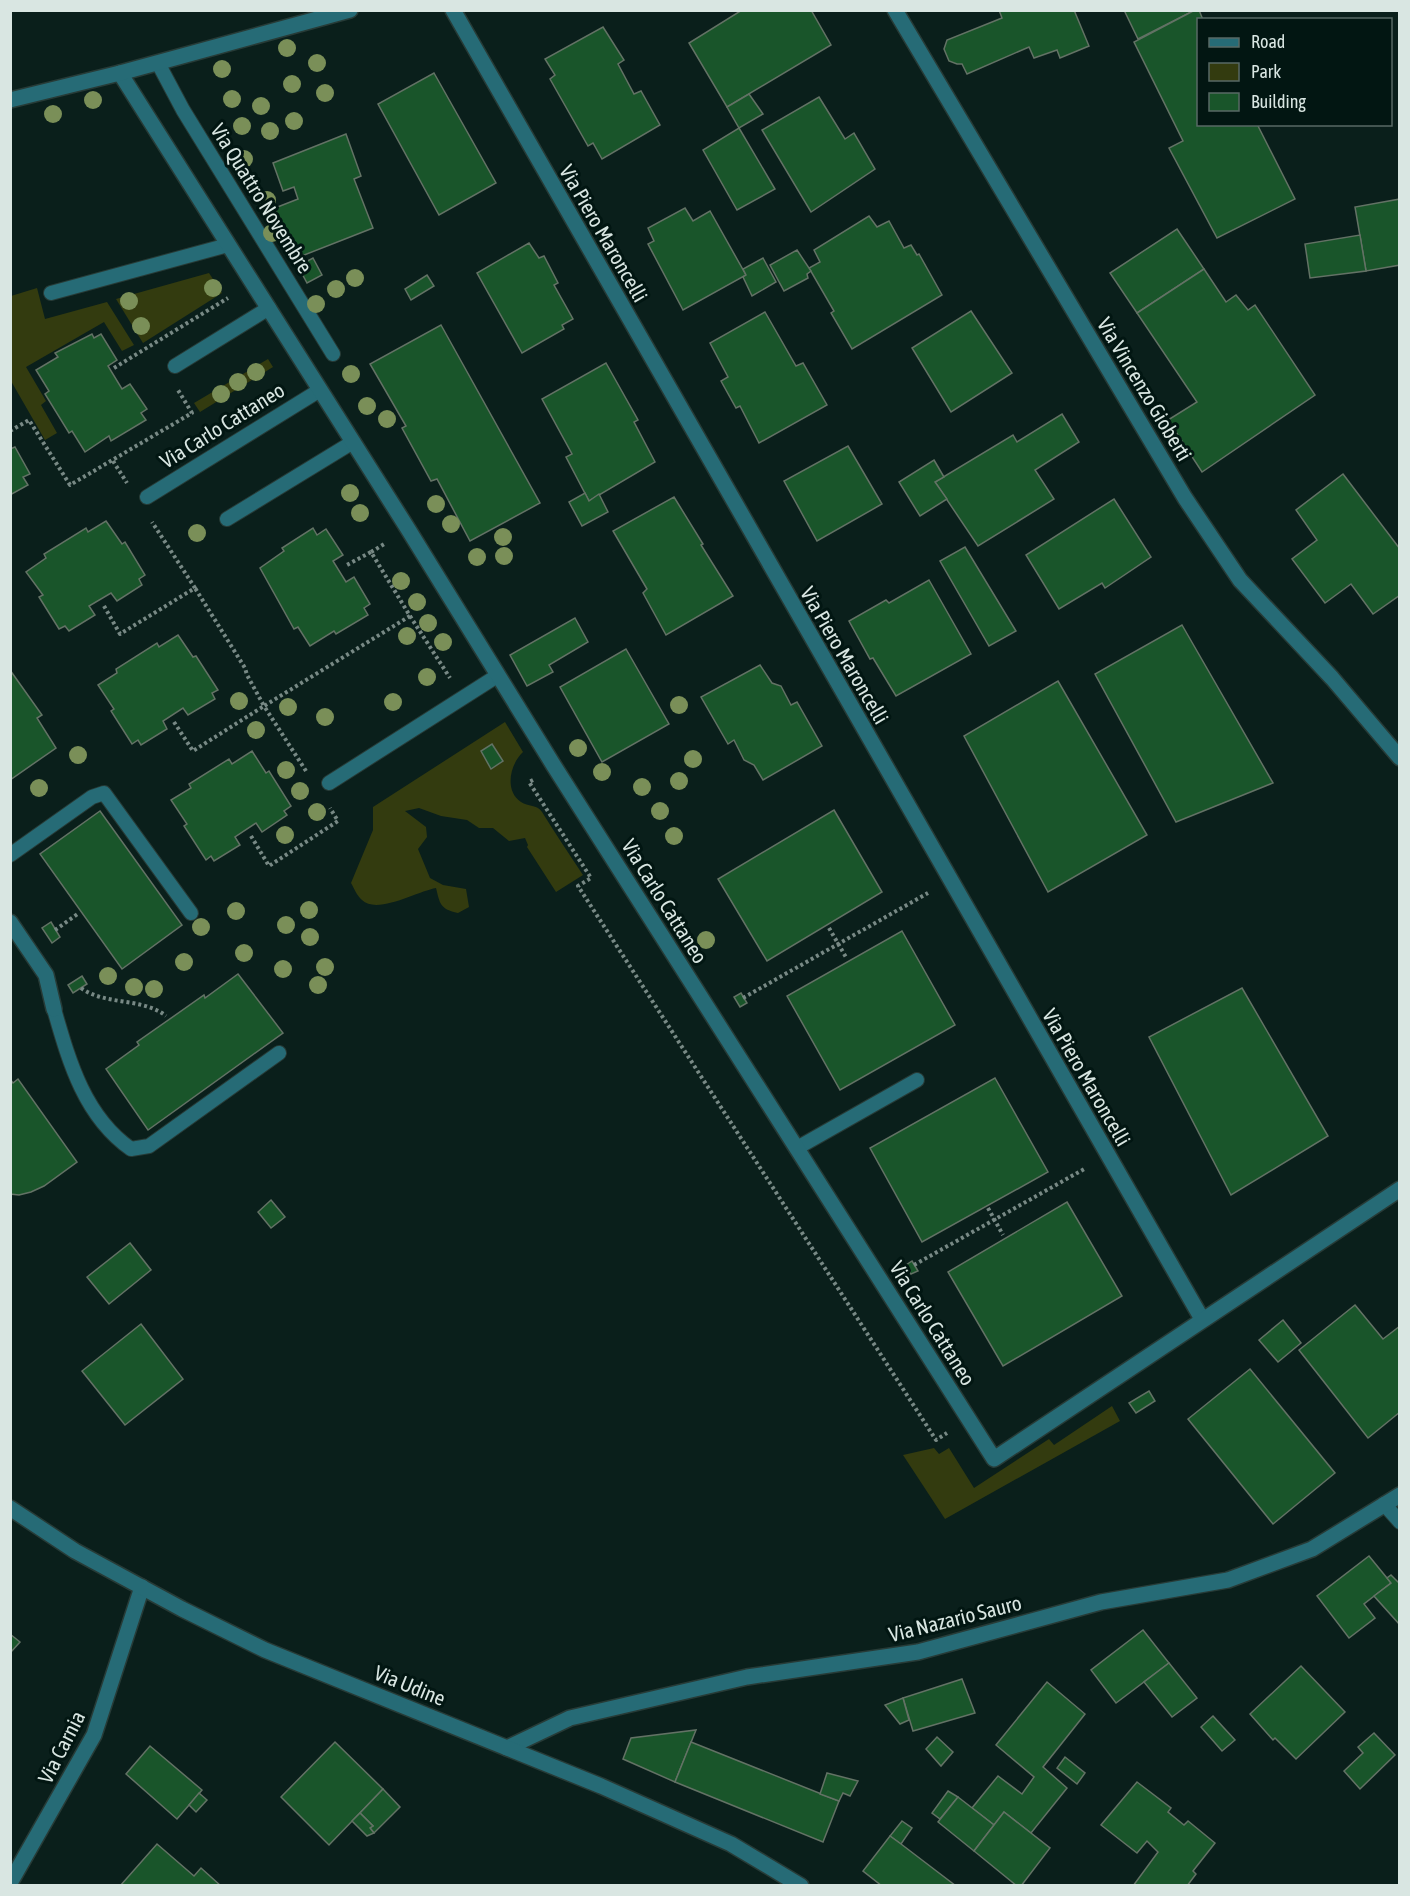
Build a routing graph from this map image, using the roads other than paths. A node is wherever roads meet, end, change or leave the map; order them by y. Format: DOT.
graph roads {
  1 [pos="350,10"];
  2 [pos="453,10"];
  3 [pos="895,10"];
  4 [pos="158,63"];
  5 [pos="120,73"];
  6 [pos="10,100"];
  7 [pos="228,244"];
  8 [pos="51,293"];
  9 [pos="269,308"];
  10 [pos="333,354"];
  11 [pos="176,366"];
  12 [pos="320,390"];
  13 [pos="353,442"];
  14 [pos="147,496"];
  15 [pos="227,519"];
  16 [pos="498,676"];
  17 [pos="1400,758"];
  18 [pos="329,783"];
  19 [pos="10,855"];
  20 [pos="191,913"];
  21 [pos="10,922"];
  22 [pos="54,1009"];
  23 [pos="279,1053"];
  24 [pos="917,1080"];
  25 [pos="797,1148"];
  26 [pos="1400,1189"];
  27 [pos="1202,1319"];
  28 [pos="1400,1495"];
  29 [pos="1384,1504"];
  30 [pos="10,1508"];
  31 [pos="1400,1522"];
  32 [pos="142,1587"];
  33 [pos="507,1748"];
  34 [pos="10,1883"];
  35 [pos="801,1886"];
  1 -- 4 [label="street"];
  2 -- 27 [label="street, Via Piero Maroncelli"];
  3 -- 17 [label="street, Via Vincenzo Gioberti"];
  4 -- 5 [label="street"];
  4 -- 10 [label="lane, Via Quattro Novembre"];
  5 -- 6 [label="street"];
  5 -- 7 [label="street, Via Carlo Cattaneo"];
  7 -- 8 [label="lane"];
  7 -- 9 [label="street, Via Carlo Cattaneo"];
  9 -- 11 [label="lane"];
  9 -- 12 [label="street, Via Carlo Cattaneo"];
  12 -- 13 [label="street, Via Carlo Cattaneo"];
  12 -- 14 [label="lane, Via Carlo Cattaneo"];
  13 -- 15 [label="lane"];
  13 -- 16 [label="street, Via Carlo Cattaneo"];
  16 -- 18 [label="lane"];
  16 -- 25 [label="street, Via Carlo Cattaneo"];
  19 -- 20 [label="lane"];
  21 -- 22 [label="street"];
  22 -- 23 [label="lane"];
  24 -- 25 [label="lane"];
  25 -- 27 [label="street, Via Carlo Cattaneo"];
  26 -- 27 [label="street"];
  28 -- 29 [label="street, Via Nazario Sauro"];
  29 -- 31 [label="lane"];
  29 -- 33 [label="street, Via Nazario Sauro"];
  30 -- 32 [label="street, Via Udine"];
  32 -- 33 [label="street, Via Udine"];
  32 -- 34 [label="street, Via Carnia"];
  33 -- 35 [label="street, Via Udine"];
}
